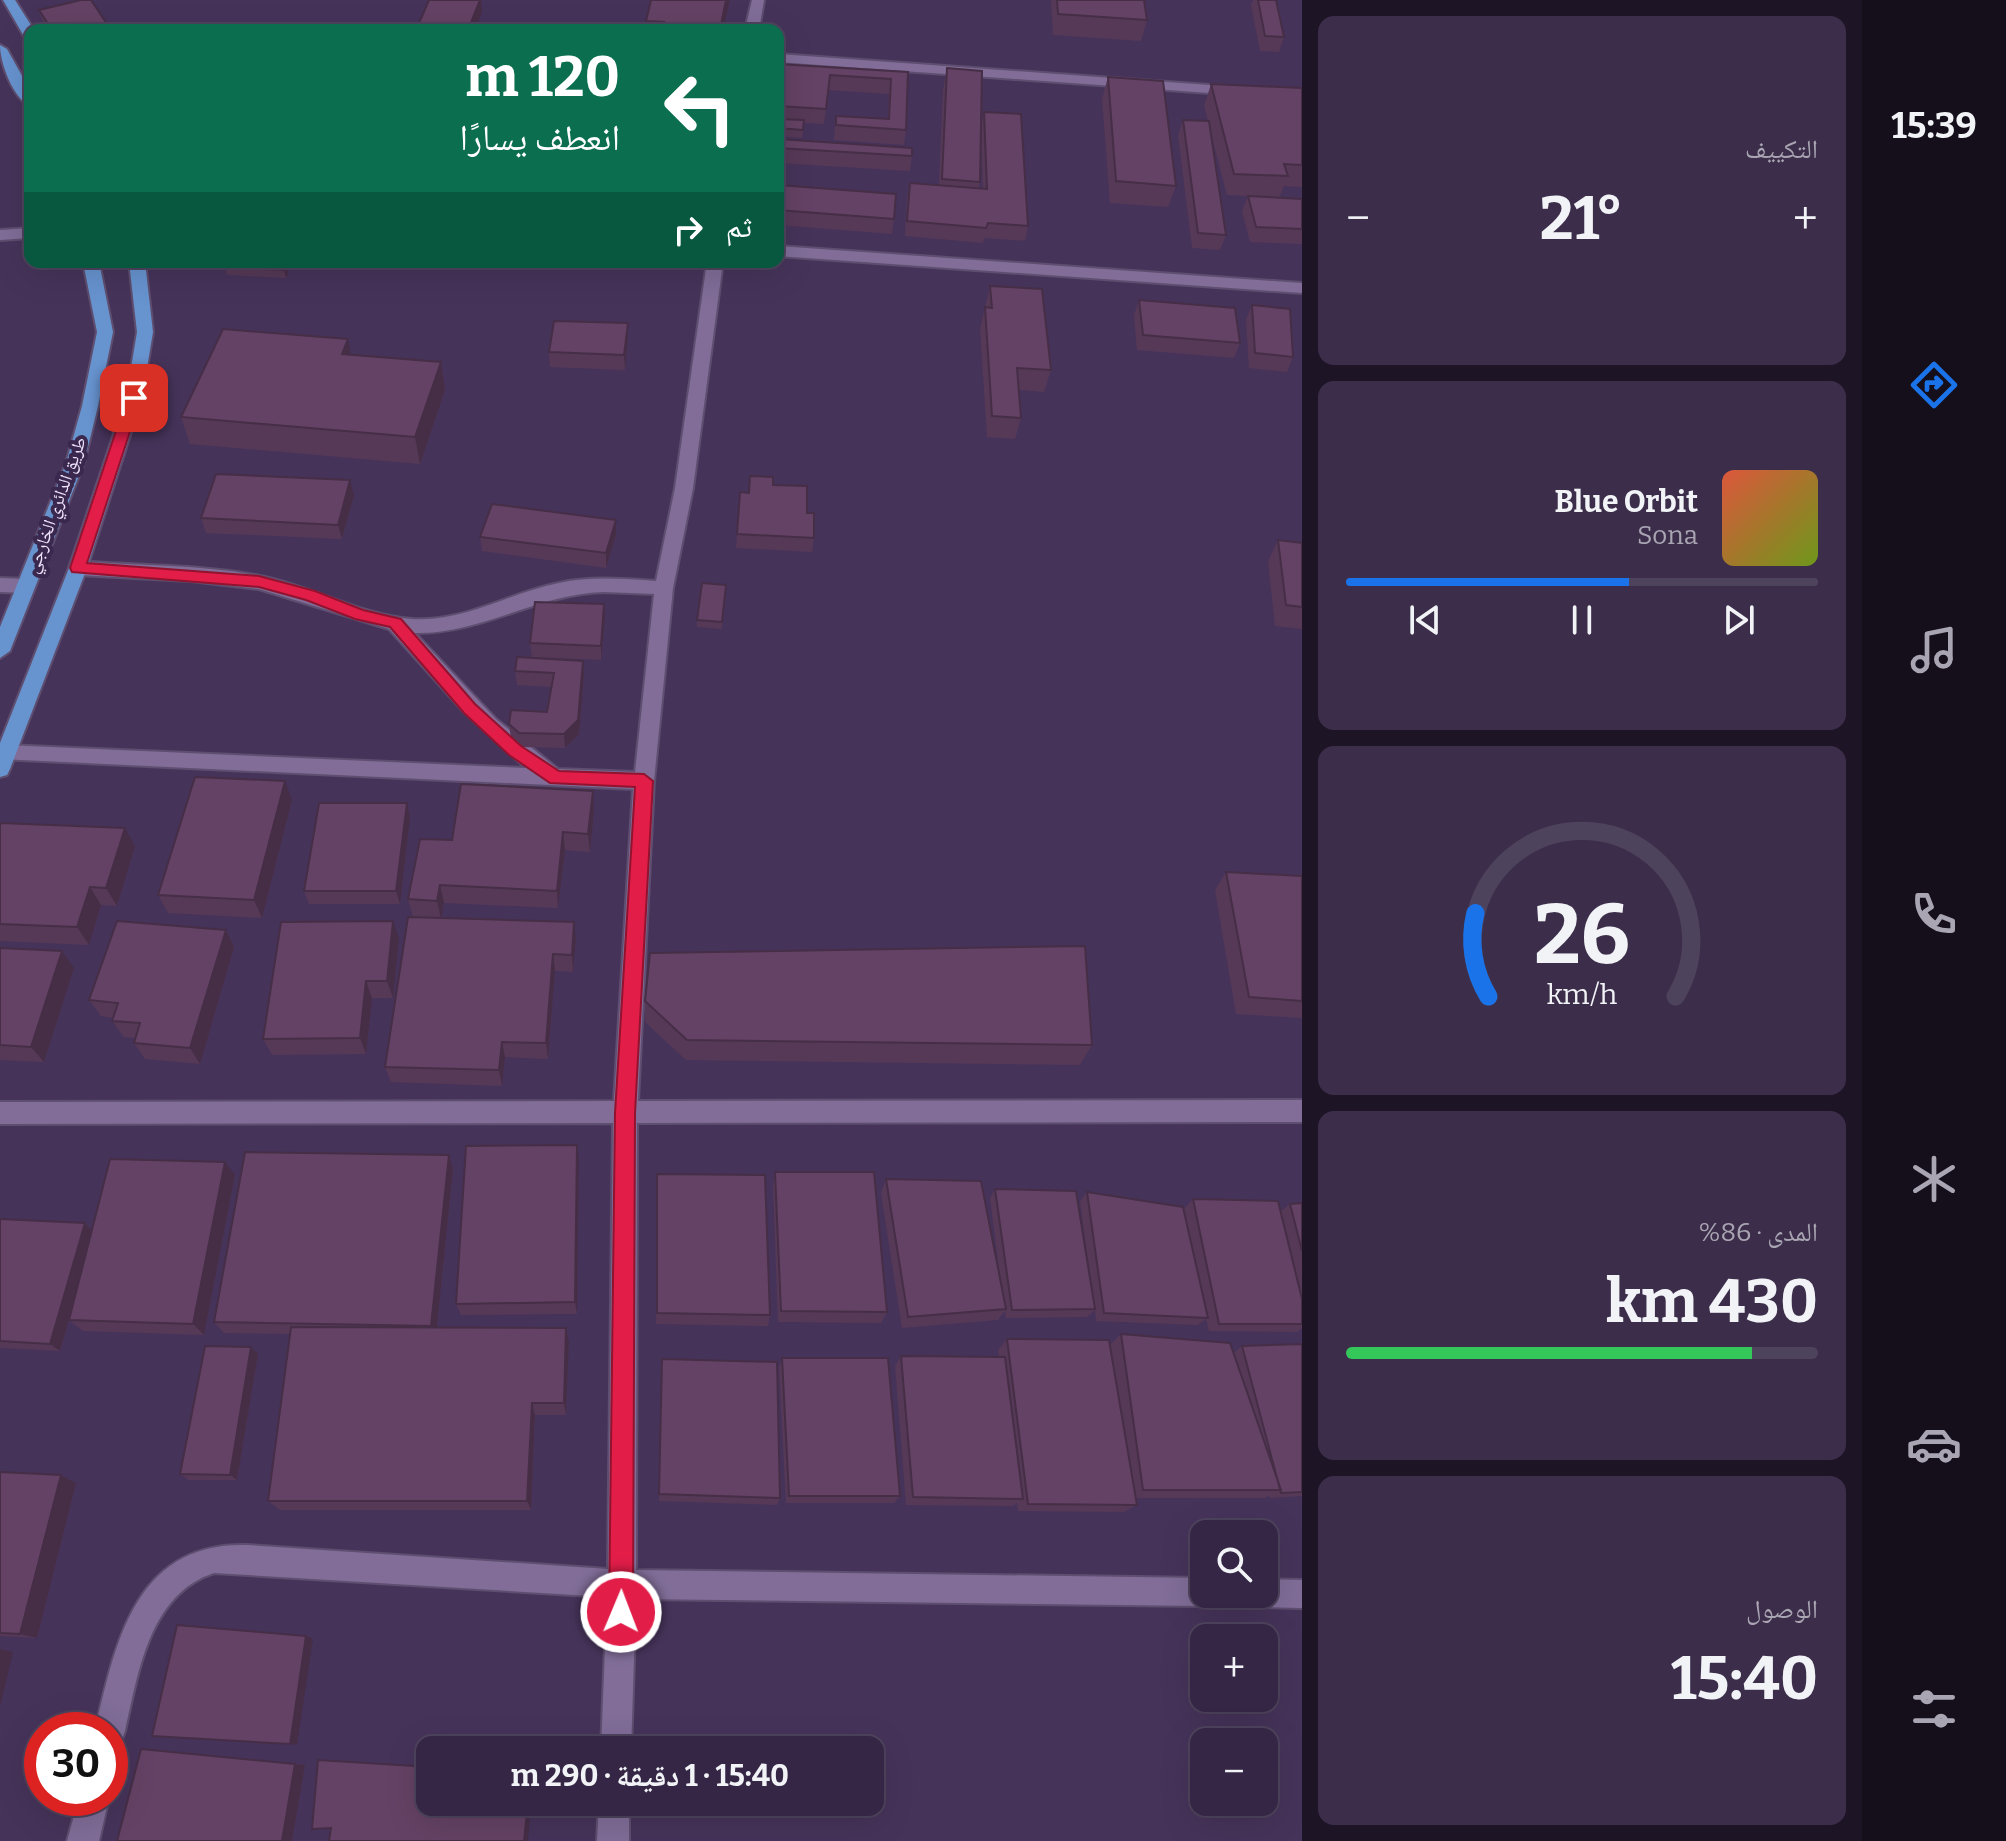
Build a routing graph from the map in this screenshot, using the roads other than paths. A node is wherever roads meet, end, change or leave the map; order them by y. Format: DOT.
graph roads {
  1 [pos="9,0"];
  2 [pos="758,0"];
  3 [pos="753,24"];
  4 [pos="24,25"];
  5 [pos="0,49"];
  6 [pos="784,58"];
  7 [pos="24,91"];
  8 [pos="1254,92"];
  9 [pos="24,233"];
  10 [pos="0,235"];
  11 [pos="784,251"];
  12 [pos="92,268"];
  13 [pos="138,268"];
  14 [pos="714,268"];
  15 [pos="1302,288"];
  16 [pos="78,568"];
  17 [pos="0,585"];
  18 [pos="26,586"];
  19 [pos="664,588"];
  20 [pos="395,623"];
  21 [pos="0,651"];
  22 [pos="3,761"];
  23 [pos="556,778"];
  24 [pos="644,781"];
  25 [pos="1302,1111"];
  26 [pos="0,1113"];
  27 [pos="625,1113"];
  28 [pos="622,1584"];
  29 [pos="1190,1592"];
  30 [pos="1278,1593"];
  31 [pos="1302,1594"];
  32 [pos="115,1712"];
  33 [pos="617,1736"];
  34 [pos="89,1816"];
  35 [pos="614,1816"];
  36 [pos="83,1841"];
  37 [pos="613,1841"];
  1 -- 4 [label="main road"];
  2 -- 3 [label="street"];
  5 -- 7 [label="main road"];
  6 -- 8 [label="street"];
  9 -- 10 [label="street"];
  11 -- 15 [label="street"];
  12 -- 18 [label="main road, طريق الدائري الخارجي"];
  13 -- 16 [label="main road, طريق الدائري الخارجي"];
  14 -- 19 [label="street"];
  16 -- 20 [label="street"];
  16 -- 22 [label="main road, طريق الدائري الخارجي"];
  17 -- 18 [label="street"];
  18 -- 21 [label="main road, طريق الدائري الخارجي"];
  19 -- 20 [label="street"];
  19 -- 24 [label="street"];
  20 -- 23 [label="street"];
  22 -- 23 [label="street"];
  23 -- 24 [label="street"];
  24 -- 27 [label="street"];
  25 -- 27 [label="street"];
  26 -- 27 [label="street"];
  27 -- 28 [label="street"];
  28 -- 29 [label="street"];
  28 -- 32 [label="street"];
  28 -- 33 [label="street"];
  30 -- 31 [label="street"];
  34 -- 36 [label="street"];
  35 -- 37 [label="street"];
}
